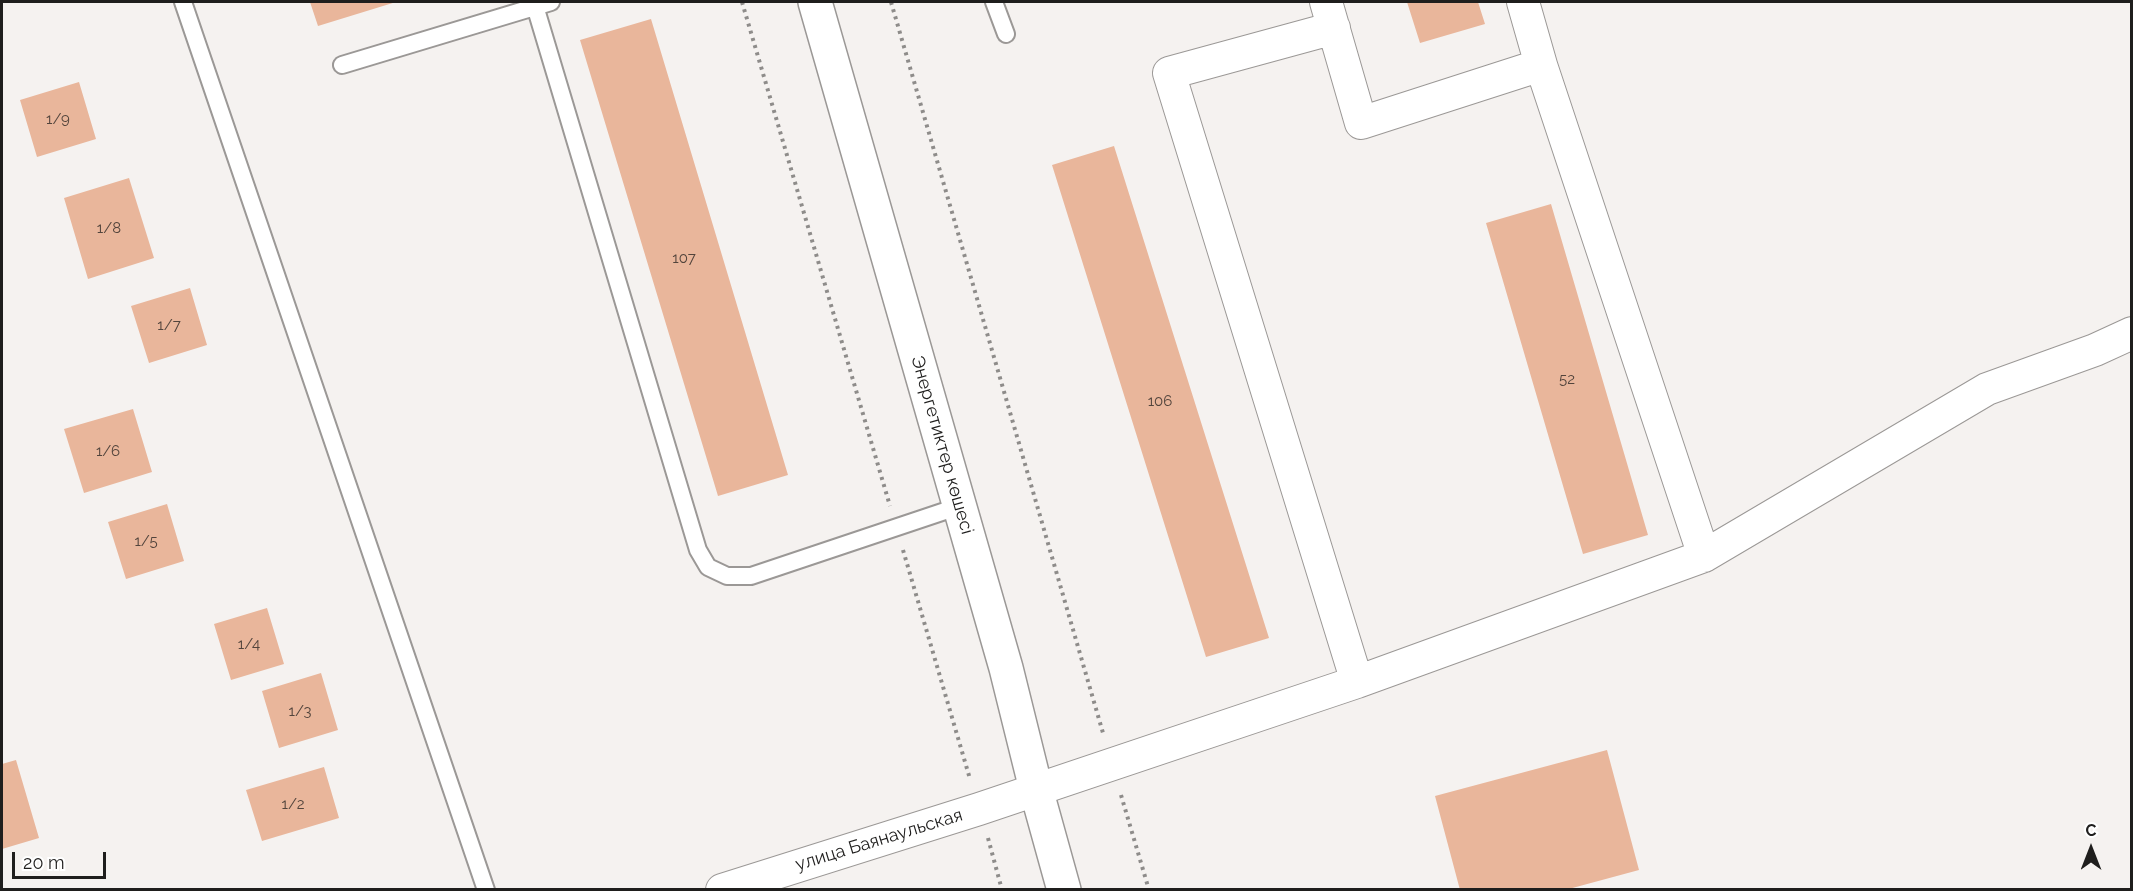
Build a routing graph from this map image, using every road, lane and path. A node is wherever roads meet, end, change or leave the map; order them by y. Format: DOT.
graph roads {
  1 [pos="183,2"];
  2 [pos="742,2"];
  3 [pos="815,2"];
  4 [pos="891,2"];
  5 [pos="994,2"];
  6 [pos="1523,2"];
  7 [pos="543,4"];
  8 [pos="1330,15"];
  9 [pos="1006,34"];
  10 [pos="342,65"];
  11 [pos="1541,65"];
  12 [pos="2132,333"];
  13 [pos="960,506"];
  14 [pos="896,527"];
  15 [pos="1704,555"];
  16 [pos="1357,682"];
  17 [pos="1112,764"];
  18 [pos="1036,789"];
  19 [pos="979,809"];
  20 [pos="486,890"];
  21 [pos="722,890"];
  22 [pos="1002,890"];
  23 [pos="1064,890"];
  24 [pos="1149,890"];
  1 -- 20 [label="lane"];
  2 -- 14 [label="path"];
  3 -- 13 [label="main road, Энергетиктер көшесі"];
  4 -- 17 [label="path"];
  5 -- 9 [label="lane"];
  6 -- 11 [label="street"];
  7 -- 10 [label="lane"];
  7 -- 14 [label="lane"];
  8 -- 11 [label="street"];
  8 -- 16 [label="street"];
  11 -- 15 [label="street"];
  12 -- 15 [label="street, улица Баянаульская"];
  13 -- 14 [label="lane"];
  13 -- 18 [label="main road, Энергетиктер көшесі"];
  14 -- 19 [label="path"];
  15 -- 16 [label="street, улица Баянаульская"];
  16 -- 17 [label="street, улица Баянаульская"];
  17 -- 18 [label="street, улица Баянаульская"];
  17 -- 24 [label="path"];
  18 -- 19 [label="street, улица Баянаульская"];
  18 -- 23 [label="main road, Энергетиктер көшесі"];
  19 -- 21 [label="street, улица Баянаульская"];
  19 -- 22 [label="path"];
}
